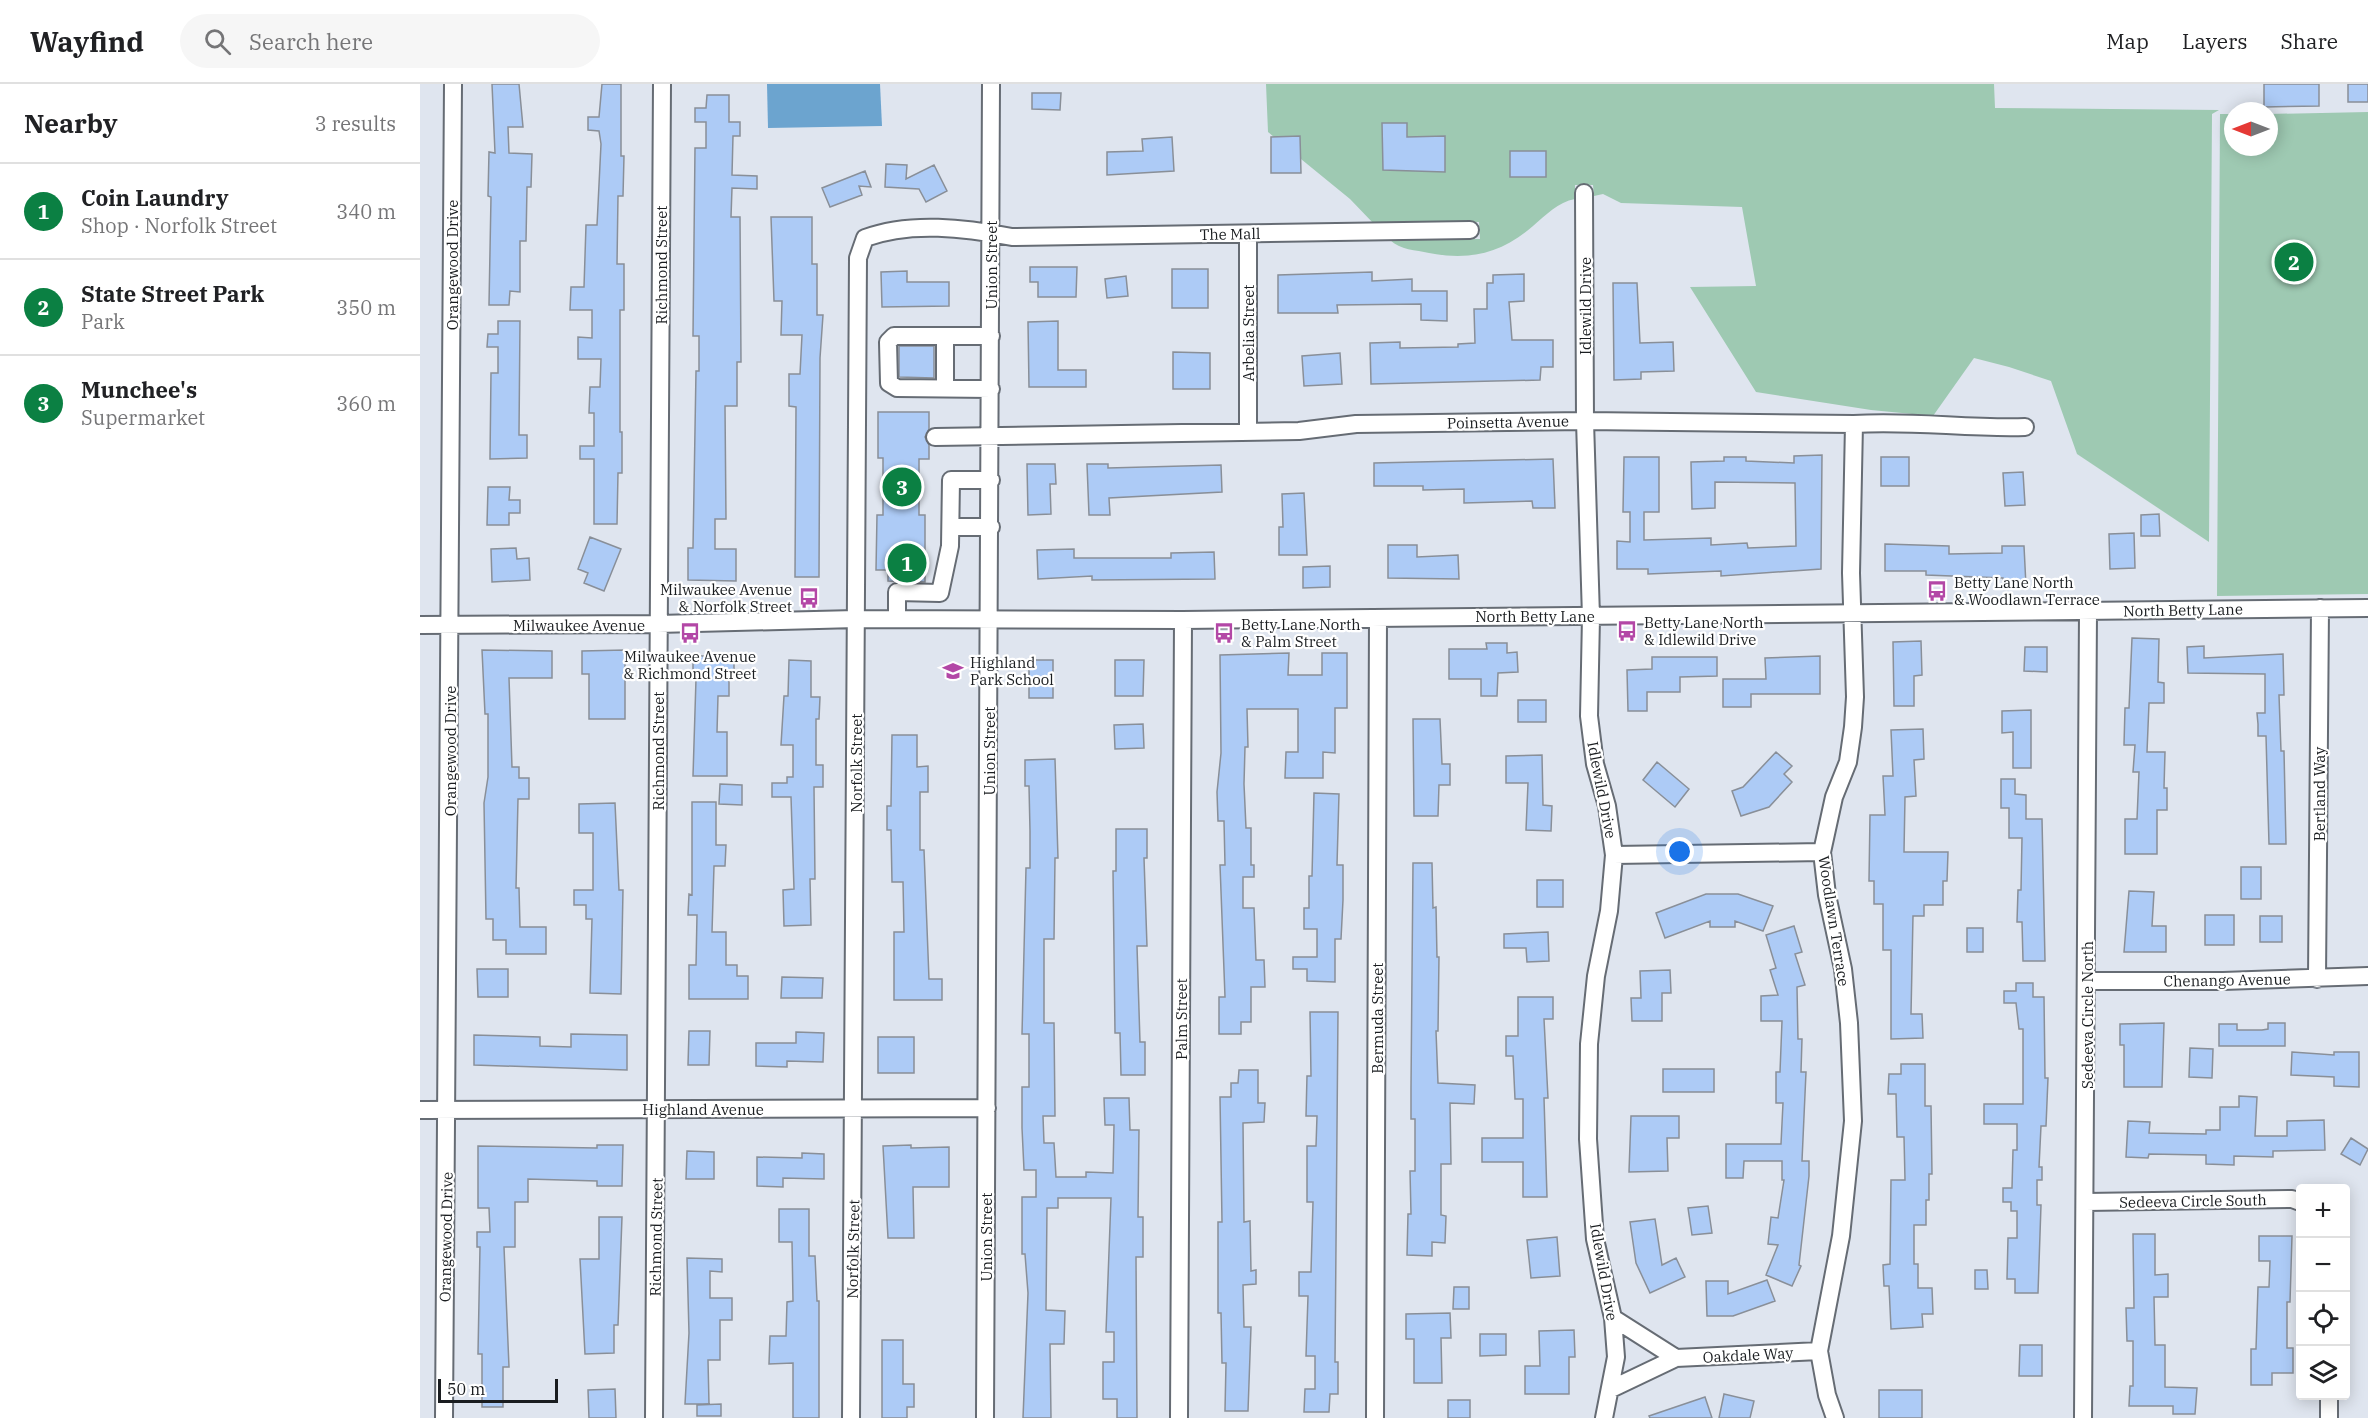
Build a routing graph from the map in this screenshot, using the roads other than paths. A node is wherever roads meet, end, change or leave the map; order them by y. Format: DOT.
graph roads {
  1 [pos="453,84"];
  2 [pos="662,84"];
  3 [pos="991,84"];
  4 [pos="1584,193"];
  5 [pos="1470,230"];
  6 [pos="990,233"];
  7 [pos="1248,234"];
  8 [pos="945,336"];
  9 [pos="991,336"];
  10 [pos="945,388"];
  11 [pos="991,389"];
  12 [pos="1585,421"];
  13 [pos="1854,424"];
  14 [pos="2025,427"];
  15 [pos="1248,432"];
  16 [pos="935,437"];
  17 [pos="991,437"];
  18 [pos="991,480"];
  19 [pos="951,527"];
  20 [pos="991,527"];
  21 [pos="940,593"];
  22 [pos="2320,608"];
  23 [pos="2368,608"];
  24 [pos="2088,612"];
  25 [pos="1853,614"];
  26 [pos="1591,617"];
  27 [pos="1378,618"];
  28 [pos="856,619"];
  29 [pos="897,619"];
  30 [pos="939,619"];
  31 [pos="990,620"];
  32 [pos="1183,620"];
  33 [pos="658,624"];
  34 [pos="420,625"];
  35 [pos="450,625"];
  36 [pos="1822,852"];
  37 [pos="1614,855"];
  38 [pos="2368,976"];
  39 [pos="2317,979"];
  40 [pos="2087,981"];
  41 [pos="855,1108"];
  42 [pos="987,1108"];
  43 [pos="420,1110"];
  44 [pos="447,1110"];
  45 [pos="657,1110"];
  46 [pos="2296,1200"];
  47 [pos="2086,1202"];
  48 [pos="1613,1318"];
  49 [pos="1819,1351"];
  50 [pos="1676,1358"];
  51 [pos="1611,1389"];
  52 [pos="2329,1400"];
  53 [pos="444,1418"];
  54 [pos="654,1418"];
  55 [pos="851,1418"];
  56 [pos="985,1418"];
  57 [pos="1179,1418"];
  58 [pos="1375,1418"];
  59 [pos="1604,1418"];
  60 [pos="1835,1418"];
  61 [pos="2083,1418"];
  62 [pos="2329,1418"];
  1 -- 35 [label="street, Orangewood Drive"];
  2 -- 33 [label="street, Richmond Street"];
  3 -- 6 [label="street, Union Street"];
  4 -- 12 [label="street, Idlewild Drive"];
  5 -- 7 [label="street, The Mall"];
  6 -- 7 [label="street, The Mall"];
  6 -- 9 [label="street, Union Street"];
  6 -- 28 [label="street, Norfolk Street"];
  7 -- 15 [label="street, Arbelia Street"];
  8 -- 9 [label="street"];
  8 -- 10 [label="street"];
  8 -- 10 [label="street"];
  9 -- 11 [label="street, Union Street"];
  10 -- 11 [label="street"];
  11 -- 17 [label="street, Union Street"];
  12 -- 13 [label="street, Poinsetta Avenue"];
  12 -- 15 [label="street, Poinsetta Avenue"];
  12 -- 26 [label="street, Idlewild Drive"];
  13 -- 14 [label="street, Poinsetta Avenue"];
  13 -- 25 [label="street, Woodlawn Terrace"];
  15 -- 17 [label="street, Poinsetta Avenue"];
  16 -- 17 [label="street, Poinsetta Avenue"];
  17 -- 18 [label="street, Union Street"];
  18 -- 19 [label="street"];
  18 -- 20 [label="street, Union Street"];
  19 -- 20 [label="street"];
  19 -- 21 [label="street"];
  20 -- 31 [label="street, Union Street"];
  21 -- 29 [label="street"];
  21 -- 30 [label="street"];
  22 -- 23 [label="street, North Betty Lane"];
  22 -- 24 [label="street, North Betty Lane"];
  22 -- 39 [label="street, Bertland Way"];
  24 -- 25 [label="street, North Betty Lane"];
  24 -- 40 [label="street, Sedeeva Circle North"];
  25 -- 26 [label="street, North Betty Lane"];
  25 -- 36 [label="street, Woodlawn Terrace"];
  26 -- 27 [label="street, North Betty Lane"];
  26 -- 37 [label="street, Idlewild Drive"];
  27 -- 32 [label="street, North Betty Lane"];
  27 -- 58 [label="street, Bermuda Street"];
  28 -- 29 [label="street, Milwaukee Avenue"];
  28 -- 33 [label="street, Milwaukee Avenue"];
  28 -- 41 [label="street, Norfolk Street"];
  29 -- 30 [label="street, Milwaukee Avenue"];
  30 -- 31 [label="street, Milwaukee Avenue"];
  31 -- 32 [label="street, North Betty Lane"];
  31 -- 42 [label="street, Union Street"];
  32 -- 57 [label="street, Palm Street"];
  33 -- 35 [label="street, Milwaukee Avenue"];
  33 -- 45 [label="street, Richmond Street"];
  34 -- 35 [label="street, Milwaukee Avenue"];
  35 -- 44 [label="street, Orangewood Drive"];
  36 -- 37 [label="street"];
  36 -- 49 [label="street, Woodlawn Terrace"];
  37 -- 48 [label="street, Idlewild Drive"];
  38 -- 39 [label="street, Chenango Avenue"];
  39 -- 40 [label="street, Chenango Avenue"];
  40 -- 47 [label="street, Sedeeva Circle North"];
  41 -- 42 [label="street, Highland Avenue"];
  41 -- 45 [label="street, Highland Avenue"];
  41 -- 55 [label="street, Norfolk Street"];
  42 -- 56 [label="street, Union Street"];
  43 -- 44 [label="street, Highland Avenue"];
  44 -- 45 [label="street, Highland Avenue"];
  44 -- 53 [label="street, Orangewood Drive"];
  45 -- 54 [label="street, Richmond Street"];
  46 -- 47 [label="street, Sedeeva Circle South"];
  47 -- 61 [label="street, Sedeeva Circle North"];
  48 -- 50 [label="street"];
  48 -- 51 [label="street, Idlewild Drive"];
  49 -- 50 [label="street, Oakdale Way"];
  49 -- 60 [label="street, Woodlawn Terrace"];
  50 -- 51 [label="street, Oakdale Way"];
  51 -- 59 [label="street, Idlewild Drive"];
  52 -- 62 [label="street"];
}
